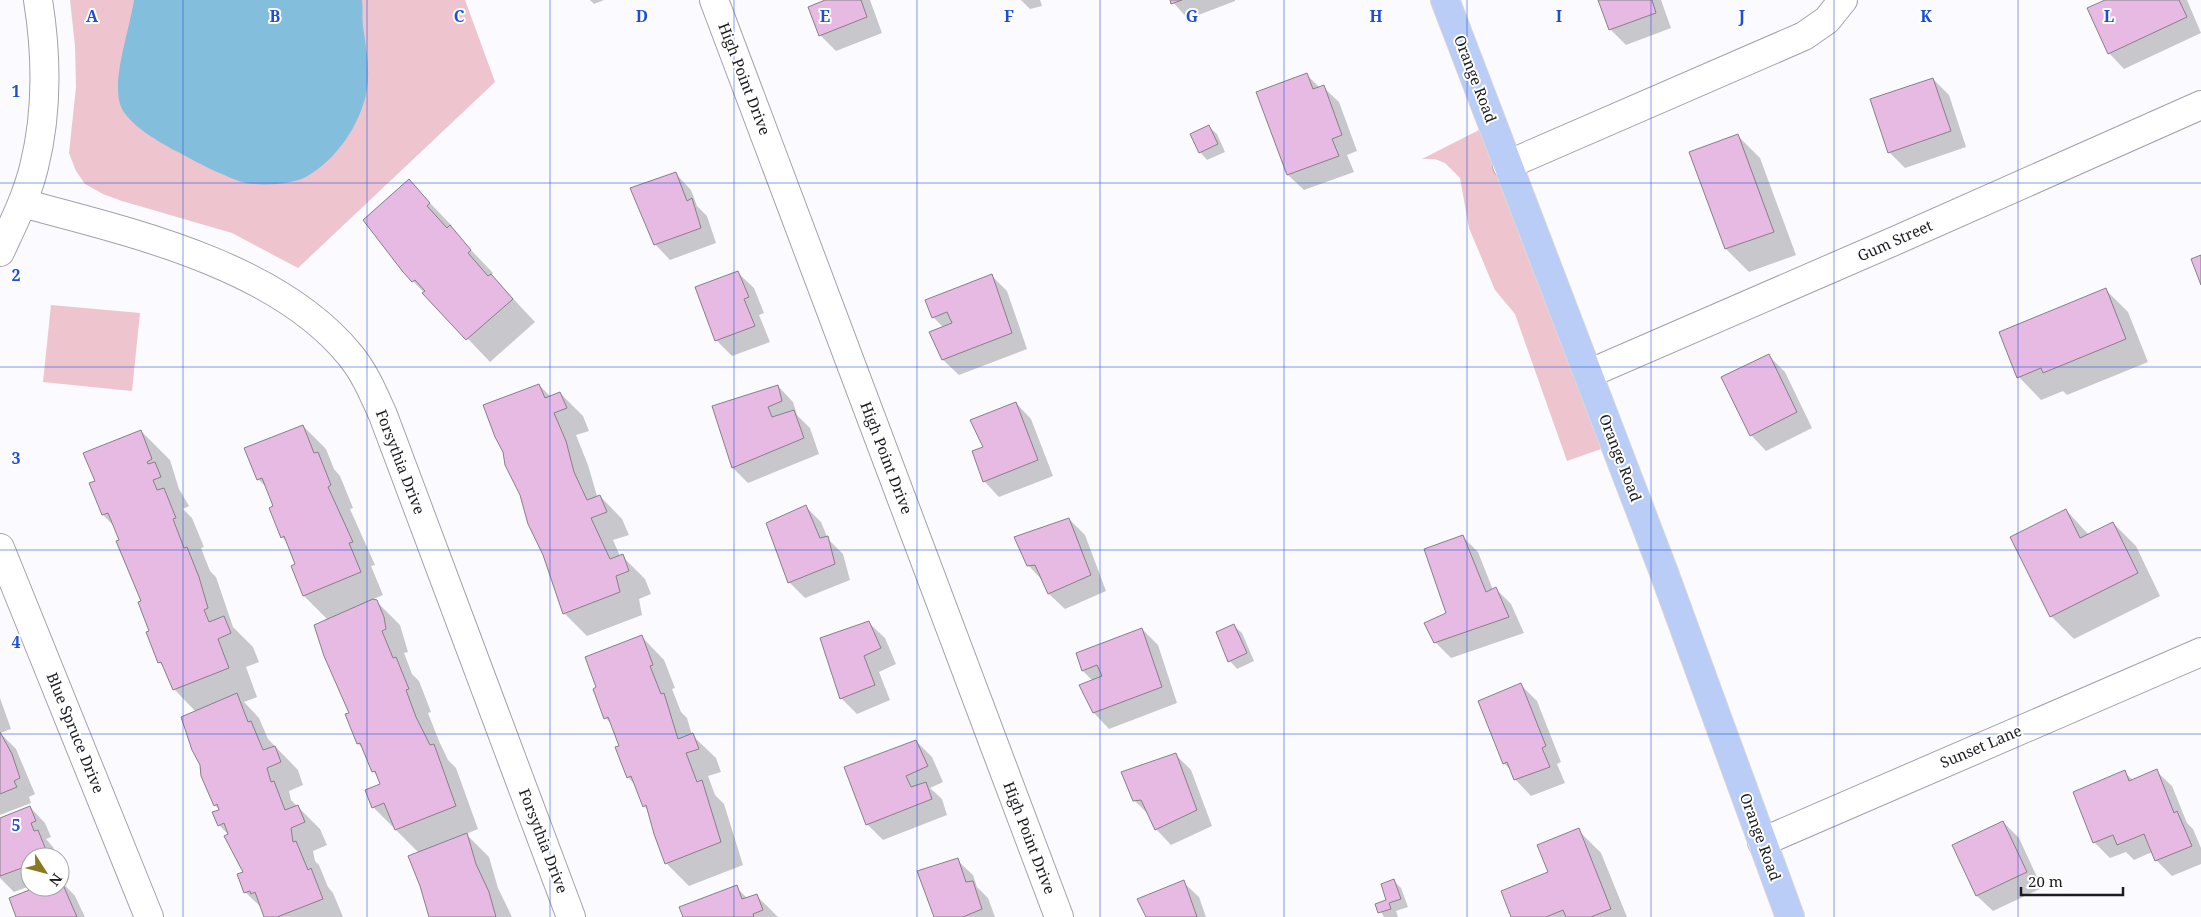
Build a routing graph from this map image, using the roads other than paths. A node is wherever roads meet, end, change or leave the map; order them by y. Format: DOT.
graph roads {
  1 [pos="38,0"];
  2 [pos="714,0"];
  3 [pos="1445,0"];
  4 [pos="1843,0"];
  5 [pos="2201,104"];
  6 [pos="1508,165"];
  7 [pos="22,203"];
  8 [pos="0,252"];
  9 [pos="1588,374"];
  10 [pos="0,548"];
  11 [pos="2201,652"];
  12 [pos="1762,842"];
  13 [pos="149,917"];
  14 [pos="571,917"];
  15 [pos="1059,917"];
  16 [pos="1790,917"];
  1 -- 7 [label="street"];
  2 -- 15 [label="street, High Point Drive"];
  3 -- 6 [label="main road, Orange Road"];
  4 -- 6 [label="street"];
  5 -- 9 [label="street, Gum Street"];
  6 -- 9 [label="main road, Orange Road"];
  7 -- 8 [label="street"];
  7 -- 14 [label="street, Forsythia Drive"];
  9 -- 12 [label="main road, Orange Road"];
  10 -- 13 [label="street, Blue Spruce Drive"];
  11 -- 12 [label="street, Sunset Lane"];
  12 -- 16 [label="main road, Orange Road"];
}
